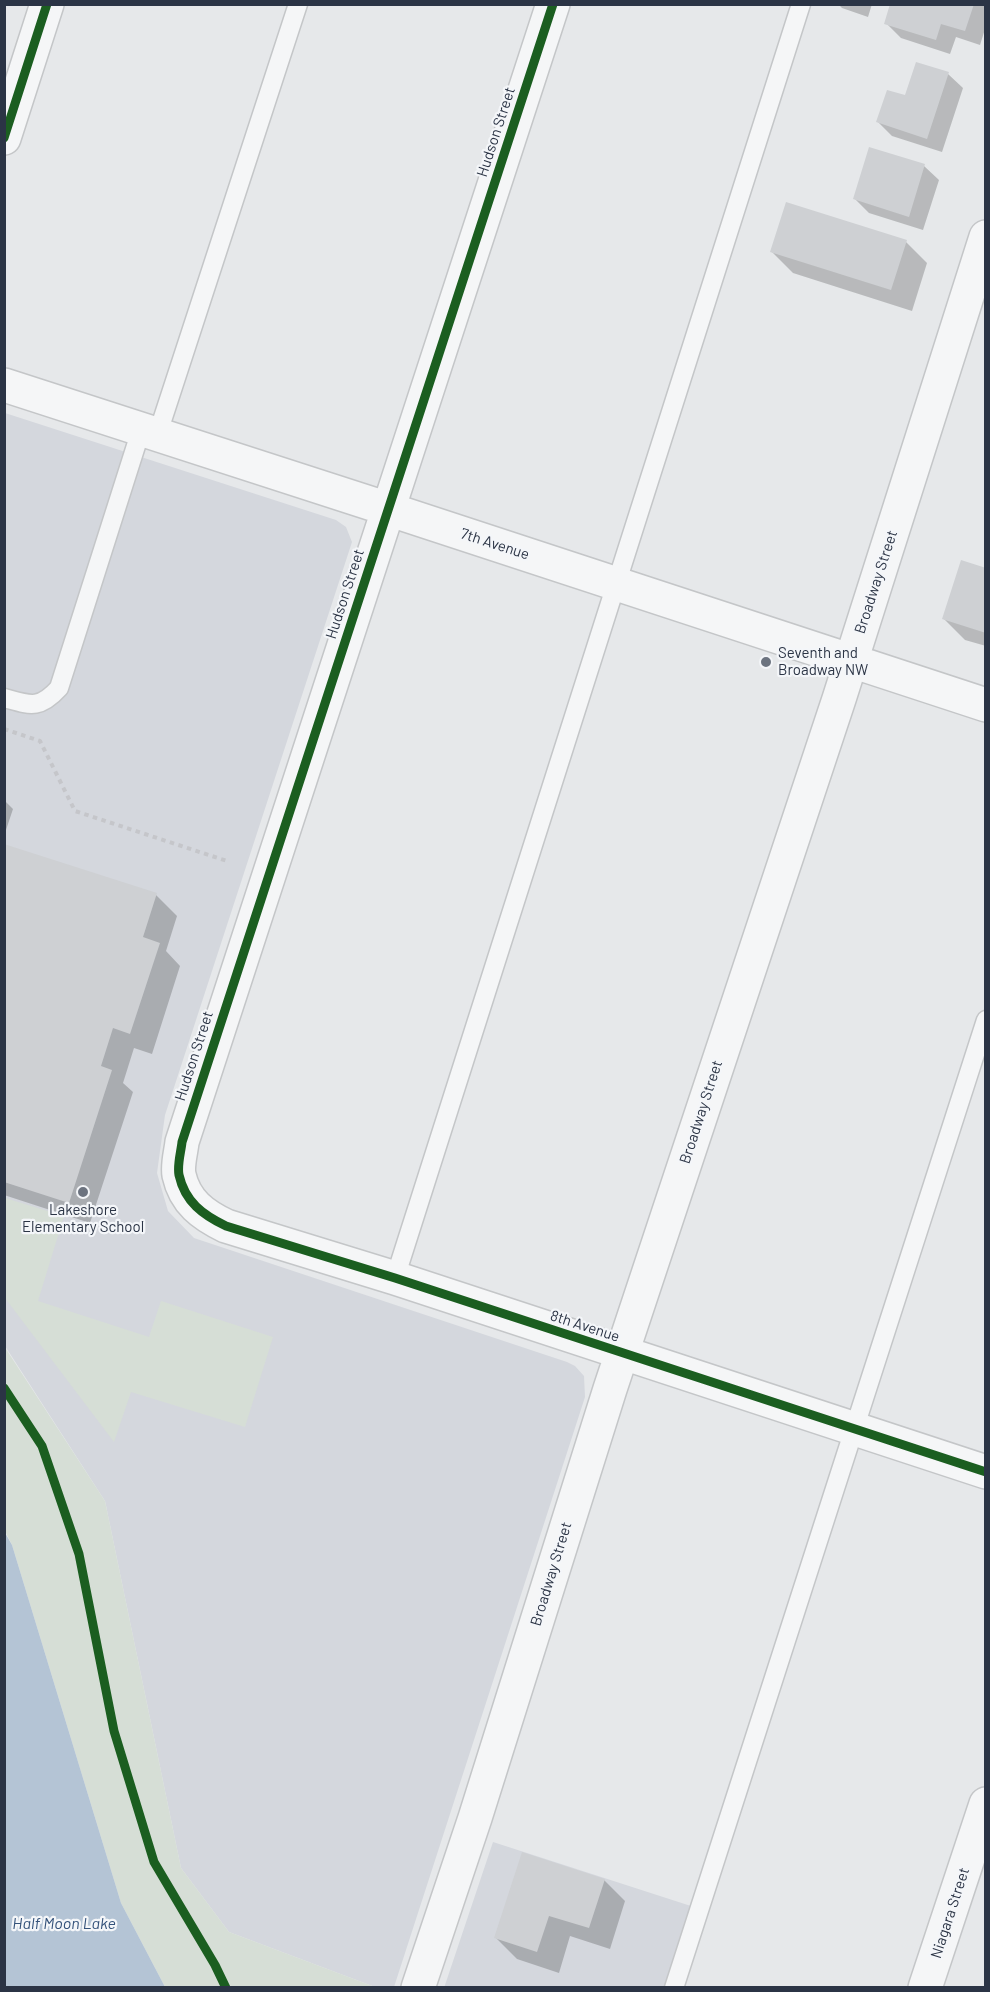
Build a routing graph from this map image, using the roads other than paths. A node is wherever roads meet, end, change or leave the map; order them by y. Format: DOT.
graph roads {
  1 [pos="47,4"];
  2 [pos="298,4"];
  3 [pos="553,4"];
  4 [pos="801,4"];
  5 [pos="4,138"];
  6 [pos="986,237"];
  7 [pos="4,385"];
  8 [pos="149,433"];
  9 [pos="388,509"];
  10 [pos="616,585"];
  11 [pos="851,660"];
  12 [pos="4,698"];
  13 [pos="986,705"];
  14 [pos="986,1020"];
  15 [pos="186,1193"];
  16 [pos="395,1278"];
  17 [pos="621,1353"];
  18 [pos="854,1427"];
  19 [pos="986,1472"];
  20 [pos="986,1804"];
  21 [pos="418,1988"];
  22 [pos="674,1988"];
  23 [pos="925,1988"];
  1 -- 5 [label="street"];
  2 -- 8 [label="lane"];
  3 -- 9 [label="street, Hudson Street"];
  4 -- 10 [label="lane"];
  6 -- 11 [label="street, Broadway Street"];
  7 -- 8 [label="street, 7th Avenue"];
  8 -- 9 [label="street, 7th Avenue"];
  8 -- 12 [label="lane"];
  9 -- 10 [label="street, 7th Avenue"];
  9 -- 15 [label="street, Hudson Street"];
  10 -- 11 [label="street, 7th Avenue"];
  10 -- 16 [label="lane"];
  11 -- 13 [label="street, 7th Avenue"];
  11 -- 17 [label="street, Broadway Street"];
  14 -- 18 [label="lane"];
  15 -- 16 [label="street, 8th Avenue"];
  16 -- 17 [label="street, 8th Avenue"];
  17 -- 18 [label="street, 8th Avenue"];
  17 -- 21 [label="street, Broadway Street"];
  18 -- 19 [label="street, 8th Avenue"];
  18 -- 22 [label="lane"];
  20 -- 23 [label="street, Niagara Street"];
}
